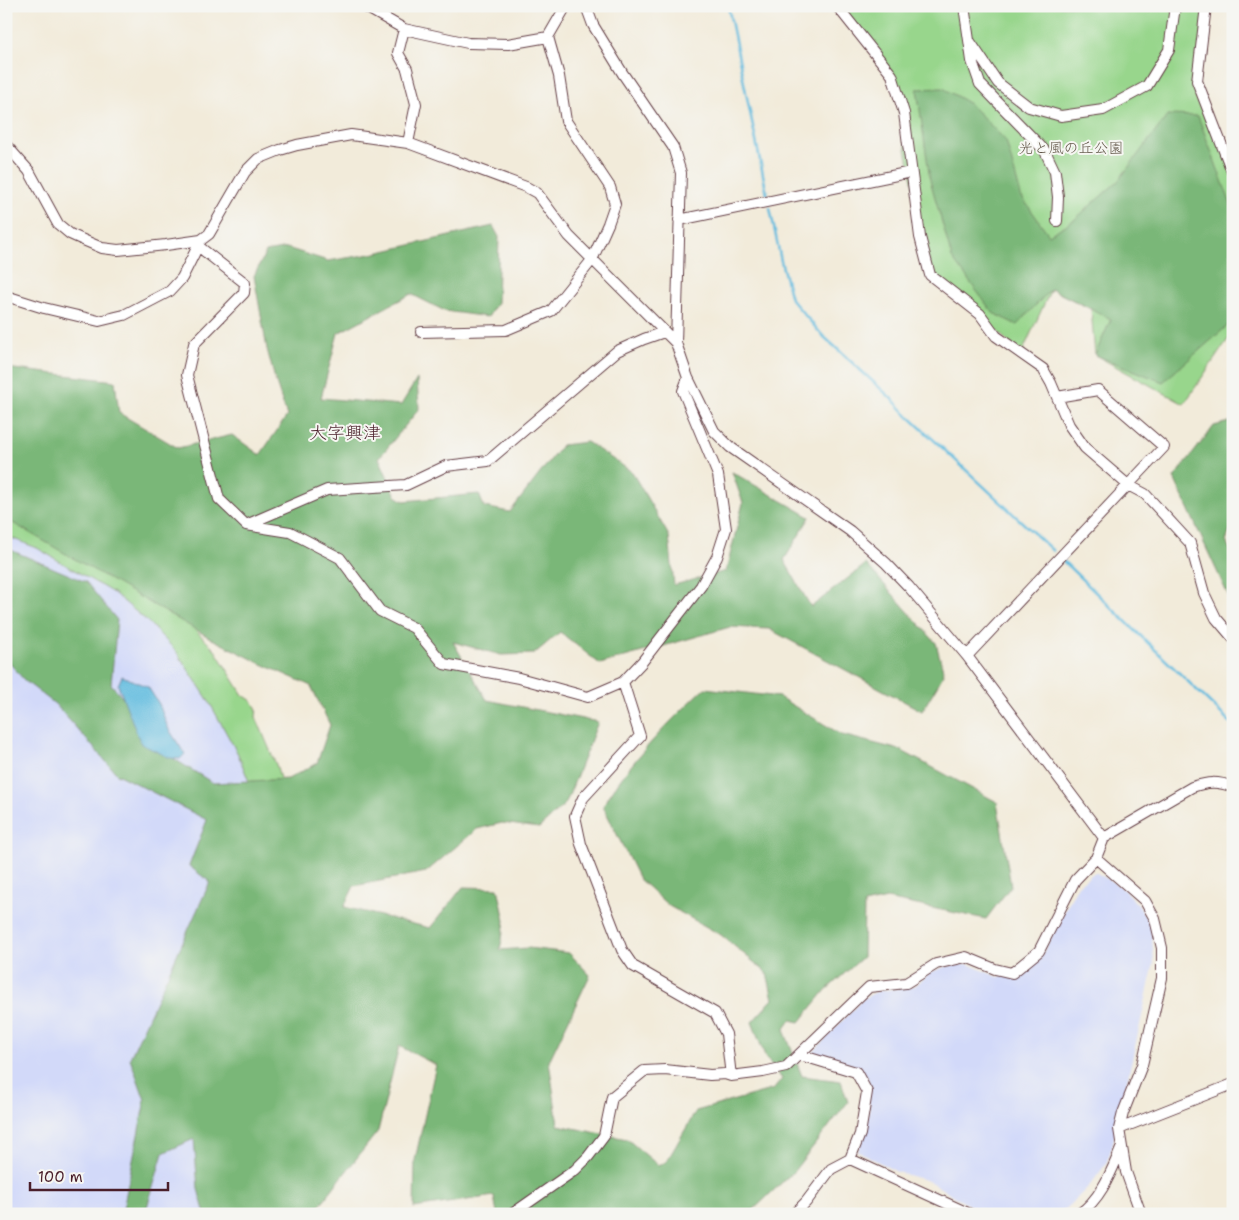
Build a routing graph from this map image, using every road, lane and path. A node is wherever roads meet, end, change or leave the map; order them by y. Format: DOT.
graph roads {
  1 [pos="364,6"];
  2 [pos="566,6"];
  3 [pos="586,6"];
  4 [pos="837,6"];
  5 [pos="964,6"];
  6 [pos="1175,6"];
  7 [pos="1206,6"];
  8 [pos="404,29"];
  9 [pos="548,37"];
  10 [pos="969,40"];
  11 [pos="408,143"];
  12 [pos="6,144"];
  13 [pos="911,172"];
  14 [pos="1233,174"];
  15 [pos="679,220"];
  16 [pos="1058,221"];
  17 [pos="199,243"];
  18 [pos="592,260"];
  19 [pos="6,296"];
  20 [pos="421,332"];
  21 [pos="664,332"];
  22 [pos="676,343"];
  23 [pos="688,378"];
  24 [pos="1057,397"];
  25 [pos="1128,485"];
  26 [pos="246,525"];
  27 [pos="1233,638"];
  28 [pos="967,656"];
  29 [pos="623,682"];
  30 [pos="1233,787"];
  31 [pos="1104,838"];
  32 [pos="1096,858"];
  33 [pos="800,1055"];
  34 [pos="731,1076"];
  35 [pos="1233,1084"];
  36 [pos="1119,1129"];
  37 [pos="1121,1149"];
  38 [pos="850,1159"];
  39 [pos="512,1214"];
  40 [pos="794,1214"];
  41 [pos="970,1214"];
  42 [pos="1079,1214"];
  43 [pos="1141,1214"];
  1 -- 8 [label="street"];
  2 -- 9 [label="street"];
  3 -- 15 [label="street"];
  4 -- 13 [label="street"];
  5 -- 10 [label="street"];
  6 -- 10 [label="street"];
  7 -- 14 [label="street"];
  8 -- 9 [label="street"];
  8 -- 11 [label="street"];
  9 -- 18 [label="street"];
  10 -- 16 [label="street"];
  11 -- 17 [label="street"];
  11 -- 18 [label="street"];
  12 -- 17 [label="street"];
  13 -- 15 [label="street"];
  13 -- 24 [label="street"];
  15 -- 22 [label="street"];
  17 -- 19 [label="street"];
  17 -- 26 [label="street"];
  18 -- 20 [label="street"];
  18 -- 21 [label="street"];
  21 -- 22 [label="street"];
  21 -- 26 [label="street"];
  22 -- 23 [label="street"];
  23 -- 28 [label="street"];
  23 -- 29 [label="street"];
  24 -- 25 [label="street"];
  24 -- 25 [label="street"];
  25 -- 27 [label="street"];
  25 -- 28 [label="street"];
  26 -- 29 [label="street"];
  28 -- 31 [label="street"];
  29 -- 34 [label="street"];
  30 -- 31 [label="street"];
  31 -- 32 [label="street"];
  32 -- 33 [label="street"];
  32 -- 36 [label="street"];
  33 -- 34 [label="street"];
  33 -- 38 [label="street"];
  34 -- 39 [label="street"];
  35 -- 36 [label="street"];
  36 -- 37 [label="street"];
  37 -- 42 [label="street"];
  37 -- 43 [label="street"];
  38 -- 40 [label="street"];
  38 -- 41 [label="street"];
}
